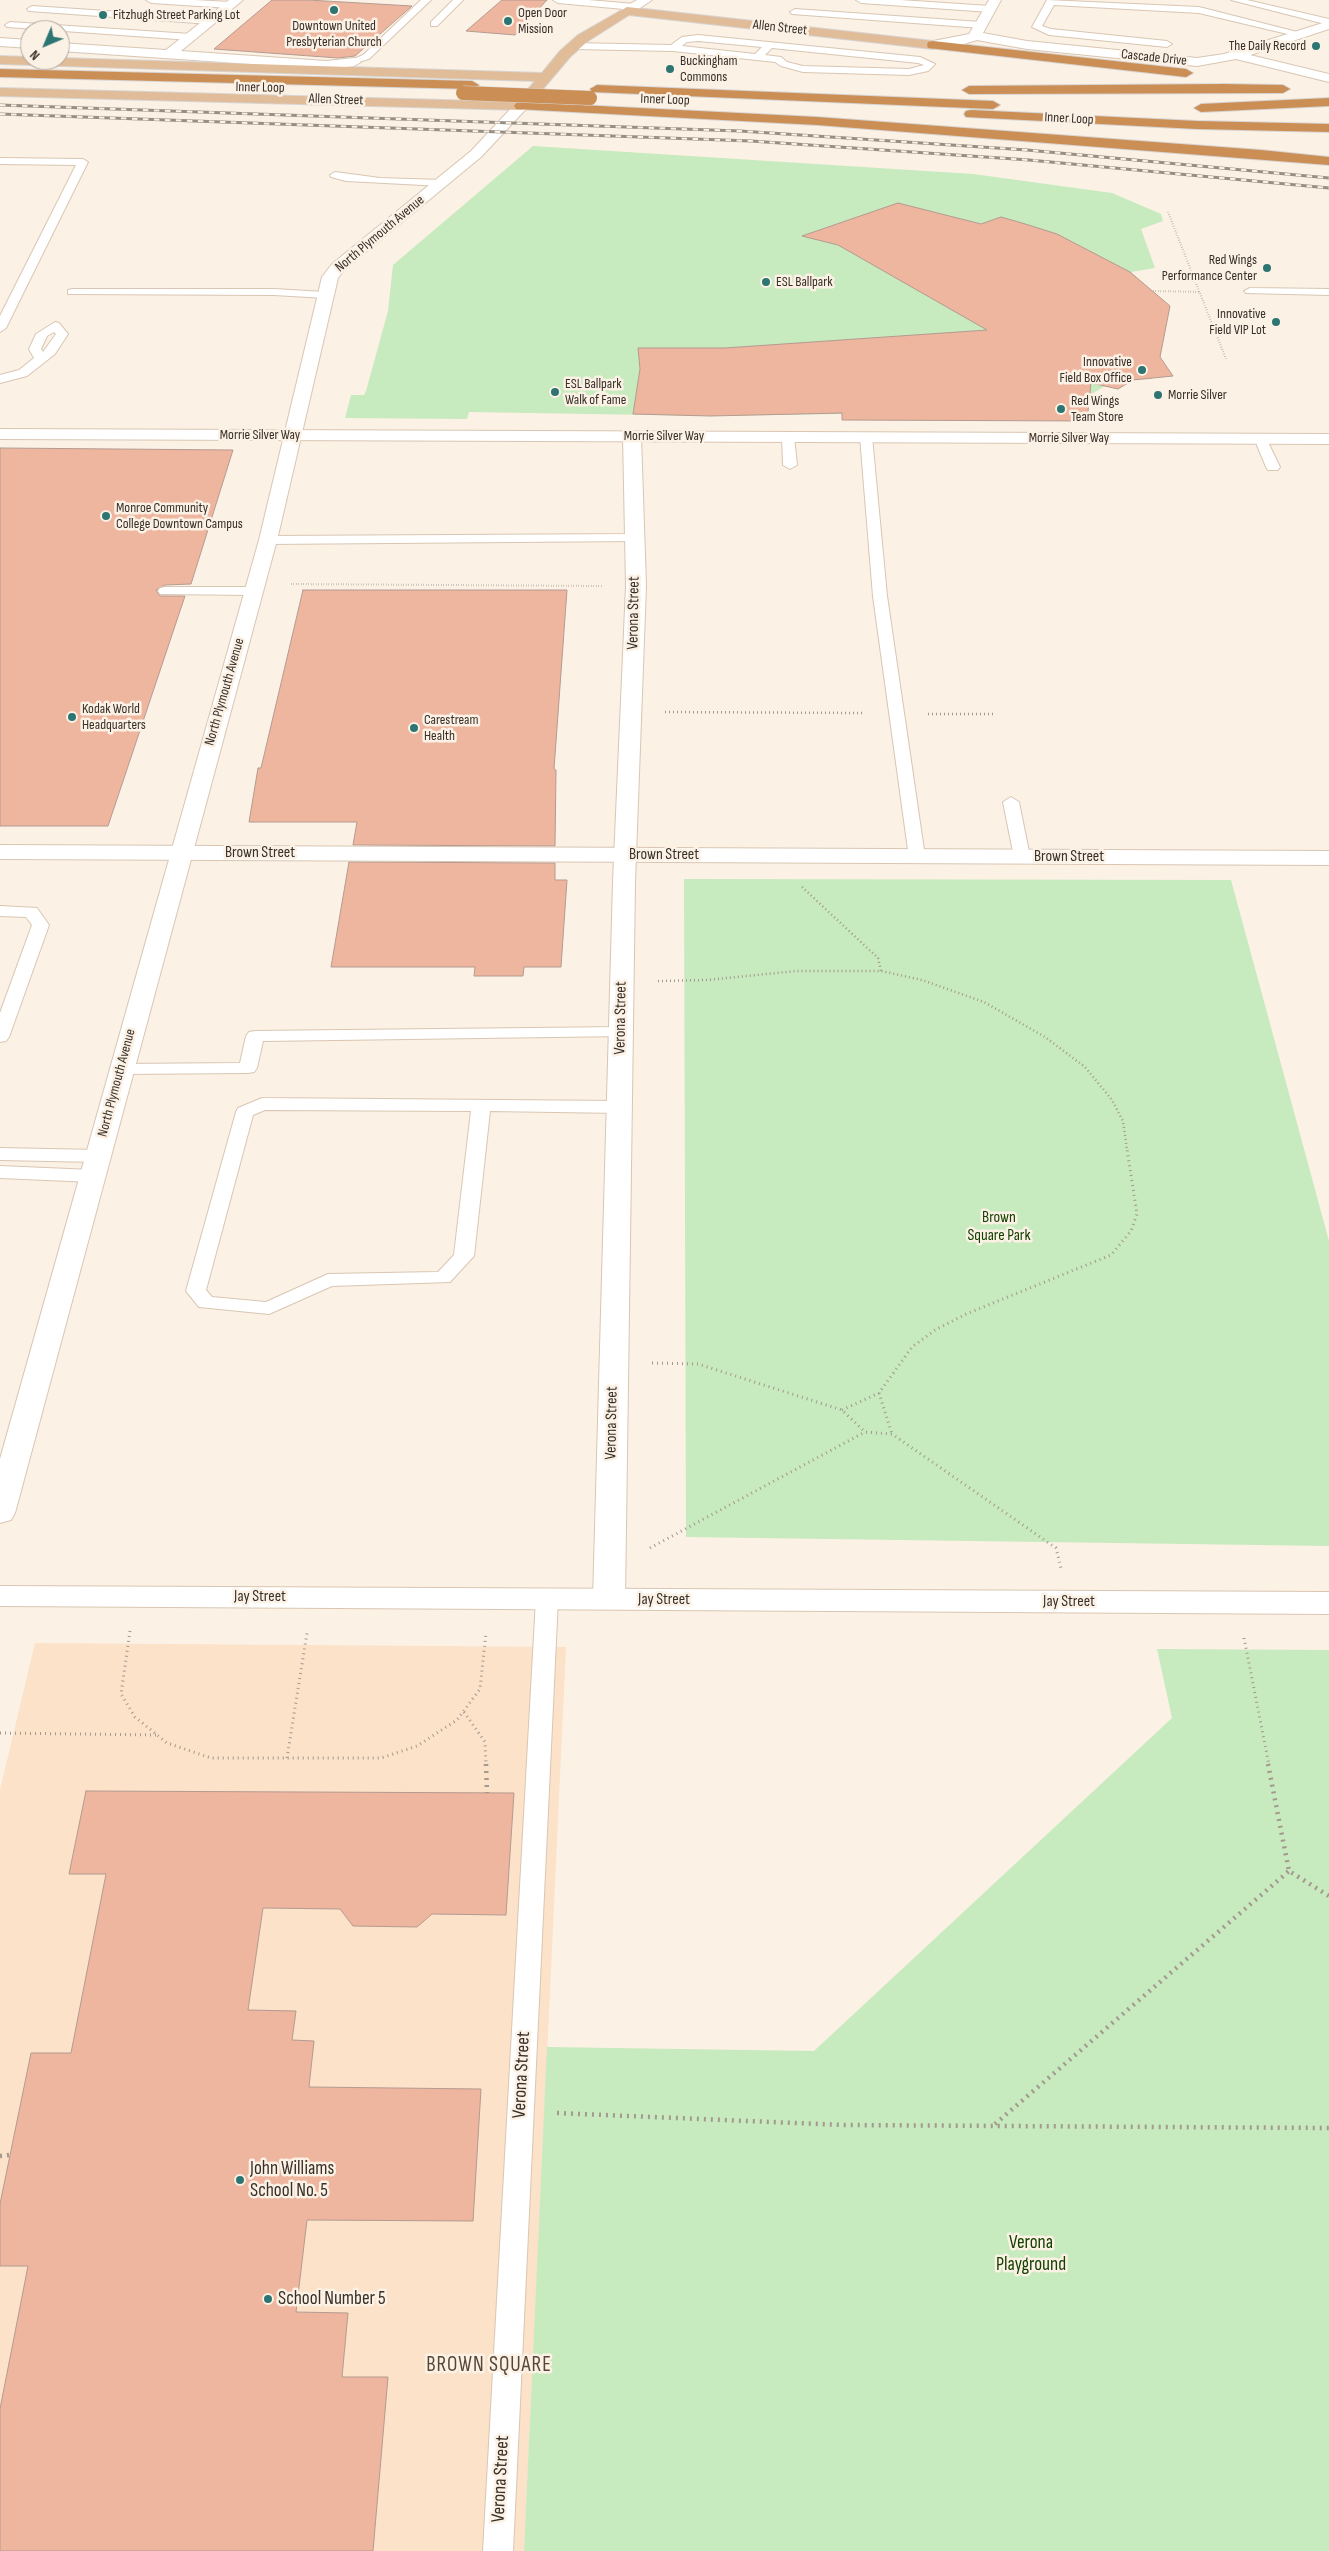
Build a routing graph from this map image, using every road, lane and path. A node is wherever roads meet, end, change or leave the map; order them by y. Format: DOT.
graph roads {
  1 [pos="45,0"];
  2 [pos="151,0"];
  3 [pos="426,0"];
  4 [pos="458,0"];
  5 [pos="558,0"];
  6 [pos="804,0"];
  7 [pos="860,0"];
  8 [pos="1236,0"];
  9 [pos="1051,1"];
  10 [pos="234,2"];
  11 [pos="992,4"];
  12 [pos="636,6"];
  13 [pos="32,9"];
  14 [pos="795,12"];
  15 [pos="211,21"];
  16 [pos="1329,23"];
  17 [pos="10,24"];
  18 [pos="434,24"];
  19 [pos="784,29"];
  20 [pos="1314,29"];
  21 [pos="978,30"];
  22 [pos="0,32"];
  23 [pos="1329,33"];
  24 [pos="1300,34"];
  25 [pos="191,37"];
  26 [pos="0,42"];
  27 [pos="20,43"];
  28 [pos="1167,44"];
  29 [pos="770,45"];
  30 [pos="934,45"];
  31 [pos="574,46"];
  32 [pos="70,47"];
  33 [pos="673,48"];
  34 [pos="169,54"];
  35 [pos="1236,55"];
  36 [pos="757,57"];
  37 [pos="0,60"];
  38 [pos="70,60"];
  39 [pos="20,61"];
  40 [pos="354,62"];
  41 [pos="70,63"];
  42 [pos="0,73"];
  43 [pos="544,77"];
  44 [pos="1329,78"];
  45 [pos="0,82"];
  46 [pos="1292,85"];
  47 [pos="1311,87"];
  48 [pos="468,89"];
  49 [pos="0,92"];
  50 [pos="594,93"];
  51 [pos="1327,97"];
  52 [pos="521,106"];
  53 [pos="1185,108"];
  54 [pos="1150,109"];
  55 [pos="1329,128"];
  56 [pos="0,161"];
  57 [pos="1329,161"];
  58 [pos="322,174"];
  59 [pos="442,183"];
  60 [pos="1168,212"];
  61 [pos="1153,291"];
  62 [pos="1250,291"];
  63 [pos="72,292"];
  64 [pos="1200,292"];
  65 [pos="1329,292"];
  66 [pos="325,295"];
  67 [pos="0,328"];
  68 [pos="40,358"];
  69 [pos="1226,359"];
  70 [pos="0,379"];
  71 [pos="0,434"];
  72 [pos="292,435"];
  73 [pos="632,436"];
  74 [pos="788,437"];
  75 [pos="866,437"];
  76 [pos="1260,438"];
  77 [pos="1329,439"];
  78 [pos="790,465"];
  79 [pos="1273,467"];
  80 [pos="634,538"];
  81 [pos="268,540"];
  82 [pos="636,586"];
  83 [pos="255,587"];
  84 [pos="165,591"];
  85 [pos="631,711"];
  86 [pos="897,713"];
  87 [pos="994,714"];
  88 [pos="1011,802"];
  89 [pos="0,852"];
  90 [pos="180,853"];
  91 [pos="625,855"];
  92 [pos="800,856"];
  93 [pos="917,856"];
  94 [pos="1022,857"];
  95 [pos="1329,858"];
  96 [pos="0,911"];
  97 [pos="881,971"];
  98 [pos="622,982"];
  99 [pos="621,1032"];
  100 [pos="0,1037"];
  101 [pos="121,1069"];
  102 [pos="480,1107"];
  103 [pos="619,1107"];
  104 [pos="0,1154"];
  105 [pos="95,1166"];
  106 [pos="0,1172"];
  107 [pos="614,1363"];
  108 [pos="879,1393"];
  109 [pos="842,1410"];
  110 [pos="865,1432"];
  111 [pos="892,1434"];
  112 [pos="0,1513"];
  113 [pos="648,1548"];
  114 [pos="0,1596"];
  115 [pos="136,1596"];
  116 [pos="312,1598"];
  117 [pos="490,1599"];
  118 [pos="547,1599"];
  119 [pos="609,1599"];
  120 [pos="1069,1602"];
  121 [pos="1238,1603"];
  122 [pos="1329,1604"];
  123 [pos="464,1712"];
  124 [pos="0,1733"];
  125 [pos="156,1735"];
  126 [pos="287,1758"];
  127 [pos="487,1793"];
  128 [pos="1289,1871"];
  129 [pos="1329,1896"];
  130 [pos="521,2111"];
  131 [pos="994,2124"];
  132 [pos="1329,2128"];
  133 [pos="10,2155"];
  134 [pos="0,2156"];
  135 [pos="498,2551"];
  1 -- 13 [label="lane"];
  2 -- 10 [label="lane"];
  3 -- 40 [label="lane"];
  4 -- 18 [label="lane"];
  5 -- 12 [label="lane"];
  6 -- 14 [label="lane"];
  7 -- 11 [label="lane"];
  8 -- 16 [label="lane"];
  9 -- 24 [label="lane"];
  9 -- 28 [label="lane"];
  10 -- 15 [label="street"];
  11 -- 21 [label="street"];
  12 -- 19 [label="main road, Allen Street"];
  12 -- 31 [label="main road, North Plymouth Avenue"];
  13 -- 15 [label="lane"];
  13 -- 17 [label="lane"];
  14 -- 19 [label="lane"];
  14 -- 21 [label="lane"];
  15 -- 25 [label="street"];
  16 -- 20 [label="street, Cascade Drive"];
  17 -- 22 [label="lane"];
  17 -- 25 [label="lane"];
  19 -- 29 [label="lane"];
  19 -- 30 [label="main road, Allen Street"];
  20 -- 23 [label="lane"];
  20 -- 24 [label="street, Cascade Drive"];
  21 -- 30 [label="street"];
  21 -- 35 [label="street, Cascade Drive"];
  24 -- 35 [label="street, Cascade Drive"];
  25 -- 34 [label="street"];
  26 -- 27 [label="street"];
  29 -- 33 [label="lane"];
  29 -- 36 [label="lane"];
  29 -- 36 [label="lane"];
  30 -- 46 [label="highway"];
  31 -- 33 [label="lane"];
  31 -- 43 [label="main road, North Plymouth Avenue"];
  32 -- 34 [label="street, Allen Street"];
  33 -- 36 [label="lane"];
  34 -- 38 [label="street, Allen Street"];
  34 -- 40 [label="street, Allen Street"];
  35 -- 44 [label="street"];
  37 -- 39 [label="main road, Allen Street"];
  41 -- 43 [label="main road, Allen Street"];
  42 -- 48 [label="highway, Inner Loop"];
  43 -- 52 [label="main road, North Plymouth Avenue"];
  45 -- 48 [label="highway, Inner Loop"];
  47 -- 51 [label="highway"];
  48 -- 50 [label="highway, Inner Loop, bridge"];
  49 -- 52 [label="main road, Allen Street"];
  50 -- 51 [label="highway"];
  50 -- 54 [label="highway, Inner Loop"];
  50 -- 55 [label="highway, Inner Loop"];
  50 -- 57 [label="highway"];
  51 -- 53 [label="highway"];
  52 -- 57 [label="highway"];
  52 -- 59 [label="street, North Plymouth Avenue"];
  56 -- 67 [label="lane"];
  58 -- 59 [label="lane"];
  59 -- 66 [label="street, North Plymouth Avenue"];
  60 -- 64 [label="path"];
  61 -- 64 [label="path"];
  62 -- 65 [label="lane"];
  63 -- 66 [label="lane"];
  64 -- 69 [label="path"];
  66 -- 72 [label="street, North Plymouth Avenue"];
  68 -- 70 [label="lane"];
  71 -- 72 [label="street, Morrie Silver Way"];
  72 -- 73 [label="street, Morrie Silver Way"];
  72 -- 81 [label="street, North Plymouth Avenue"];
  73 -- 74 [label="street, Morrie Silver Way"];
  73 -- 80 [label="street, Verona Street"];
  74 -- 75 [label="street, Morrie Silver Way"];
  74 -- 78 [label="lane"];
  75 -- 76 [label="street, Morrie Silver Way"];
  75 -- 86 [label="lane"];
  76 -- 77 [label="street, Morrie Silver Way"];
  76 -- 79 [label="lane"];
  80 -- 81 [label="lane"];
  80 -- 82 [label="street, Verona Street"];
  81 -- 83 [label="street, North Plymouth Avenue"];
  82 -- 83 [label="path"];
  82 -- 85 [label="street, Verona Street"];
  83 -- 84 [label="lane"];
  83 -- 90 [label="street, North Plymouth Avenue"];
  85 -- 86 [label="path"];
  85 -- 91 [label="street, Verona Street"];
  86 -- 87 [label="path"];
  86 -- 93 [label="lane"];
  88 -- 94 [label="lane"];
  89 -- 90 [label="street, Brown Street"];
  90 -- 91 [label="street, Brown Street"];
  90 -- 101 [label="street, North Plymouth Avenue"];
  91 -- 92 [label="street, Brown Street"];
  91 -- 98 [label="street, Verona Street"];
  92 -- 93 [label="street, Brown Street"];
  92 -- 97 [label="path"];
  93 -- 94 [label="street, Brown Street"];
  94 -- 95 [label="street, Brown Street"];
  96 -- 100 [label="lane"];
  97 -- 98 [label="path"];
  97 -- 108 [label="path"];
  98 -- 99 [label="street, Verona Street"];
  99 -- 101 [label="lane"];
  99 -- 103 [label="street, Verona Street"];
  101 -- 105 [label="street, North Plymouth Avenue"];
  102 -- 102 [label="lane"];
  102 -- 103 [label="lane"];
  103 -- 107 [label="street, Verona Street"];
  104 -- 105 [label="lane"];
  105 -- 106 [label="lane"];
  105 -- 112 [label="street, North Plymouth Avenue"];
  107 -- 109 [label="path"];
  107 -- 119 [label="street, Verona Street"];
  108 -- 109 [label="path"];
  108 -- 111 [label="path"];
  109 -- 110 [label="path"];
  110 -- 111 [label="path"];
  110 -- 113 [label="path"];
  111 -- 120 [label="path"];
  114 -- 115 [label="street, Jay Street"];
  115 -- 116 [label="street, Jay Street"];
  115 -- 125 [label="path"];
  116 -- 117 [label="street, Jay Street"];
  116 -- 126 [label="path"];
  117 -- 118 [label="street, Jay Street"];
  117 -- 123 [label="path"];
  118 -- 119 [label="street, Jay Street"];
  118 -- 130 [label="lane, Verona Street"];
  119 -- 120 [label="street, Jay Street"];
  120 -- 121 [label="street, Jay Street"];
  121 -- 122 [label="street, Jay Street"];
  121 -- 128 [label="path"];
  123 -- 126 [label="path"];
  123 -- 127 [label="path"];
  124 -- 125 [label="path"];
  125 -- 126 [label="path"];
  128 -- 129 [label="path"];
  128 -- 131 [label="path"];
  130 -- 131 [label="path"];
  130 -- 135 [label="lane, Verona Street"];
  131 -- 132 [label="path"];
  133 -- 134 [label="path"];
}
